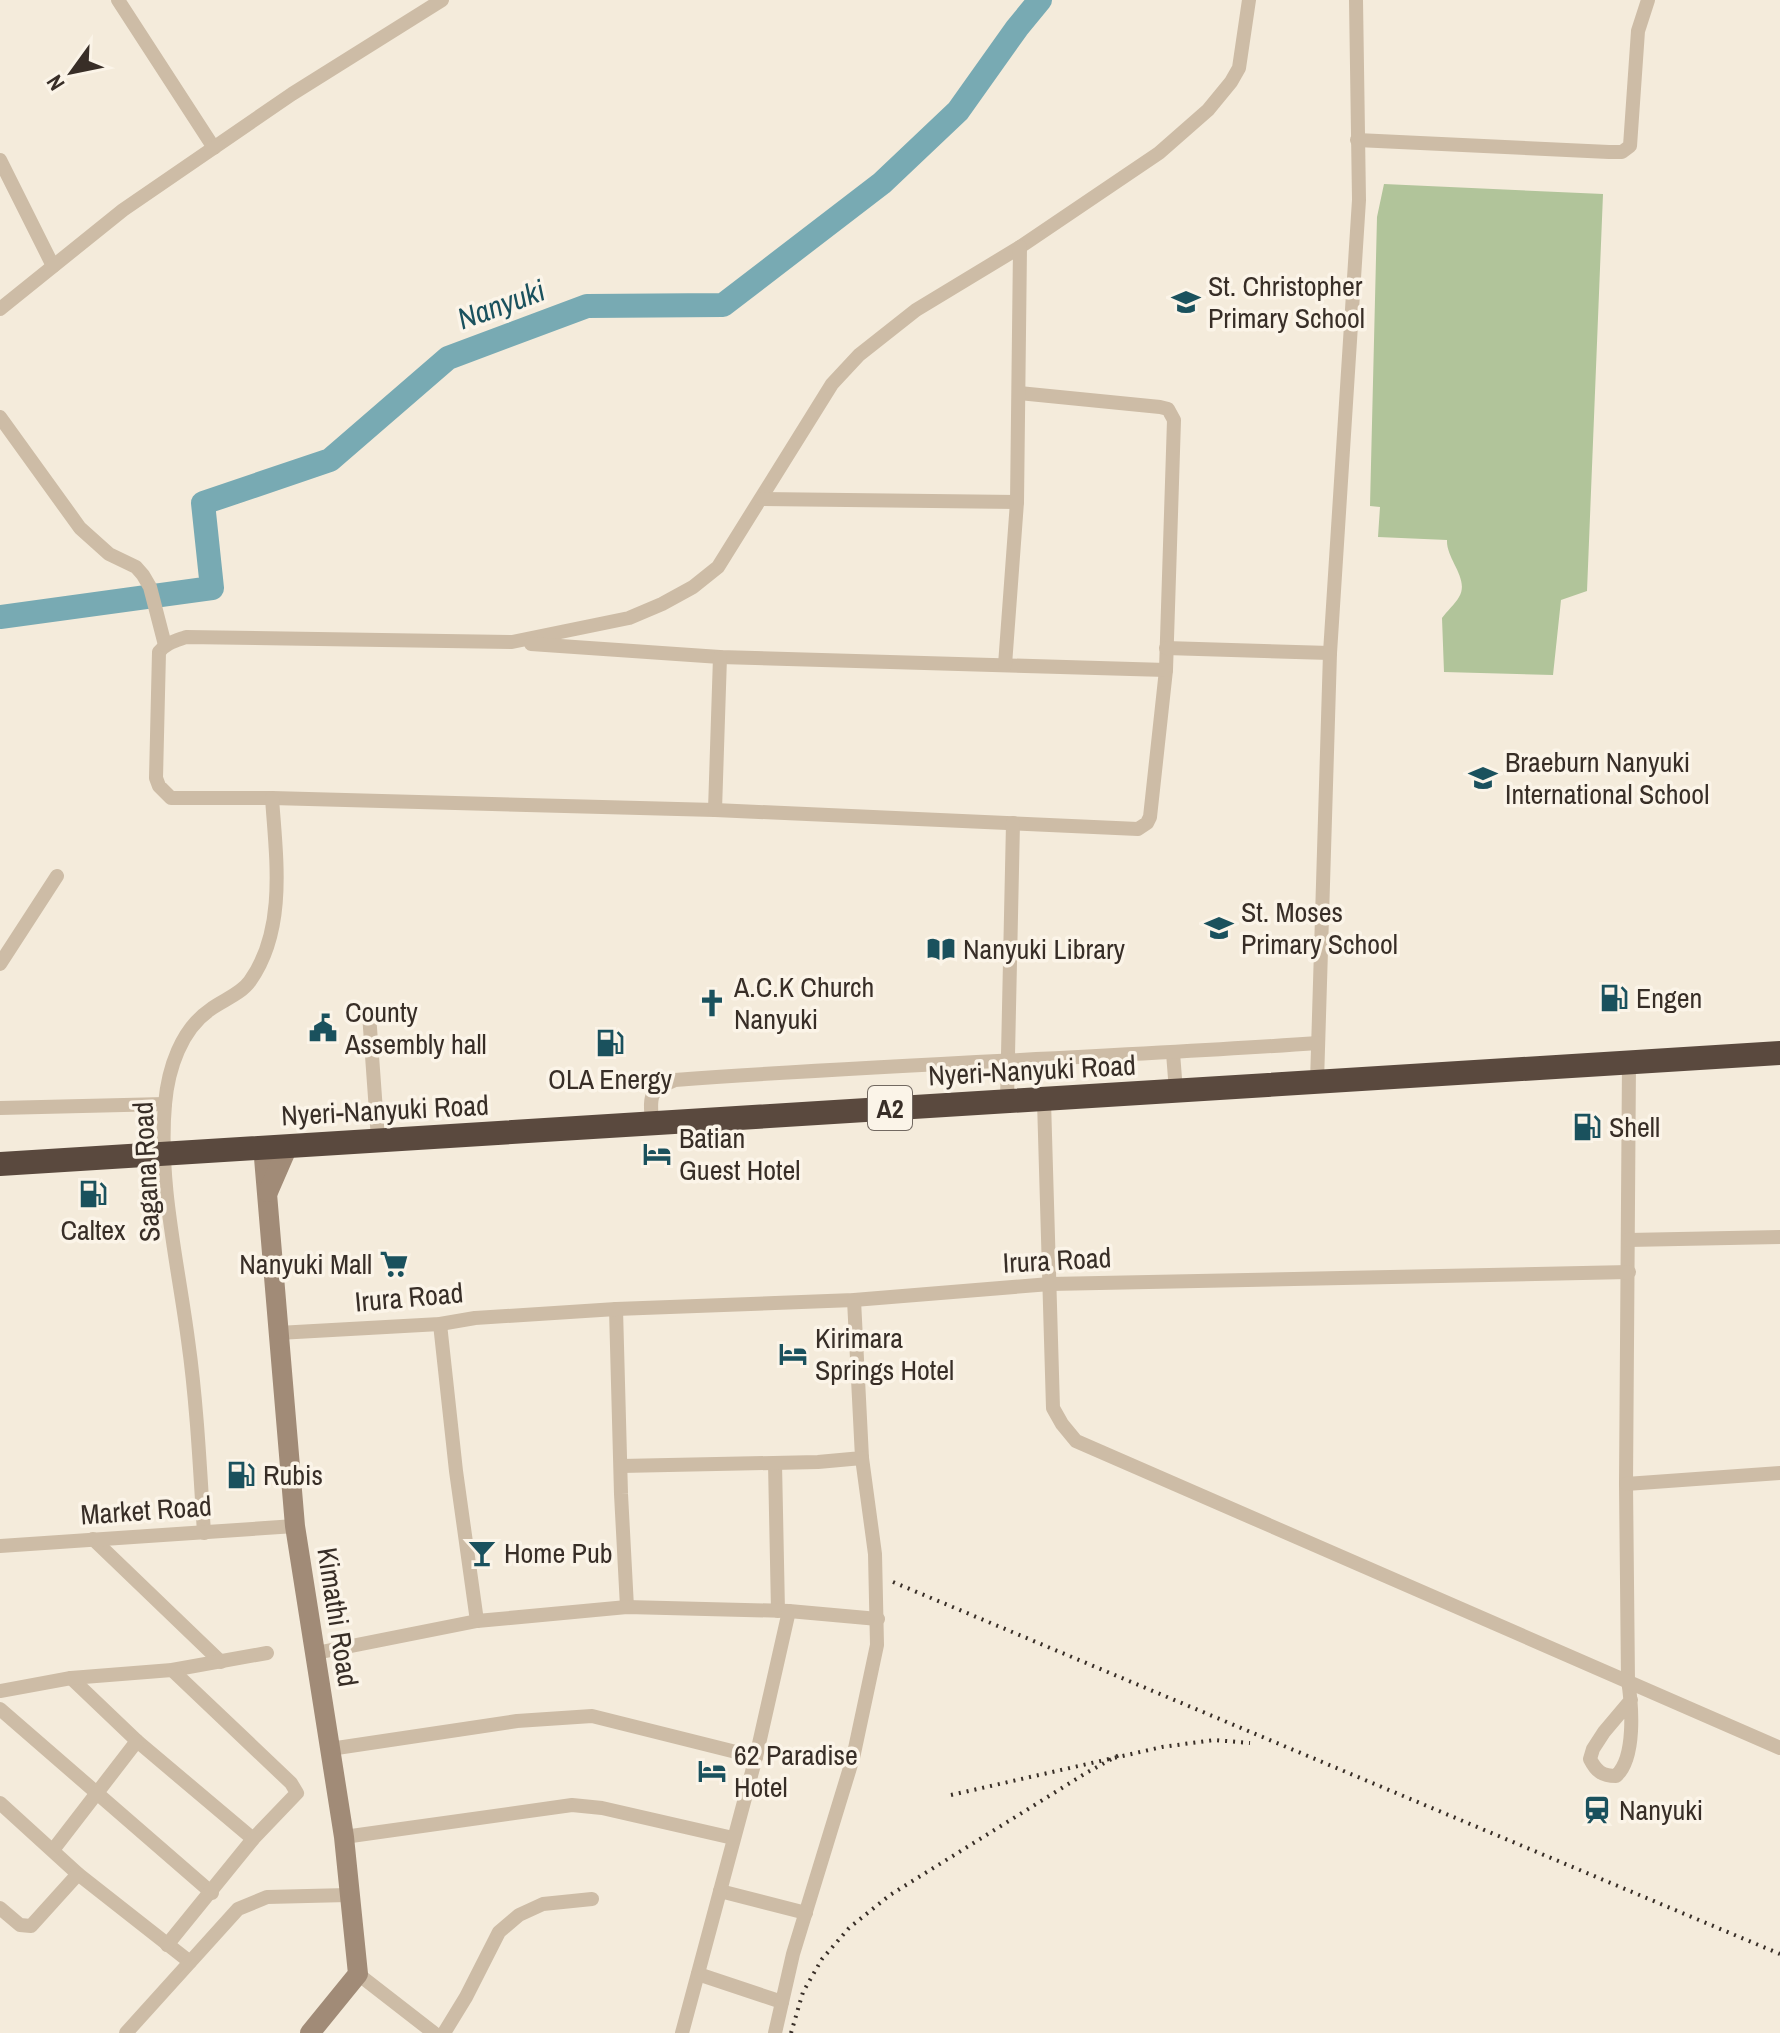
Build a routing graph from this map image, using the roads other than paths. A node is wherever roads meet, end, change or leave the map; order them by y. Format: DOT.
graph roads {
  1 [pos="118,0"];
  2 [pos="442,0"];
  3 [pos="1249,0"];
  4 [pos="1356,0"];
  5 [pos="1648,0"];
  6 [pos="1357,140"];
  7 [pos="214,148"];
  8 [pos="0,160"];
  9 [pos="1020,247"];
  10 [pos="53,266"];
  11 [pos="0,309"];
  12 [pos="1019,393"];
  13 [pos="0,417"];
  14 [pos="761,499"];
  15 [pos="1017,502"];
  16 [pos="512,642"];
  17 [pos="165,645"];
  18 [pos="1166,648"];
  19 [pos="1330,653"];
  20 [pos="720,657"];
  21 [pos="1005,665"];
  22 [pos="1166,670"];
  23 [pos="272,798"];
  24 [pos="715,810"];
  25 [pos="1013,823"];
  26 [pos="57,876"];
  27 [pos="0,964"];
  28 [pos="369,1014"];
  29 [pos="1318,1043"];
  30 [pos="1173,1053"];
  31 [pos="1780,1053"];
  32 [pos="1009,1062"];
  33 [pos="1629,1062"];
  34 [pos="1317,1082"];
  35 [pos="1176,1091"];
  36 [pos="1007,1101"];
  37 [pos="1044,1101"];
  38 [pos="165,1104"];
  39 [pos="0,1108"];
  40 [pos="652,1123"];
  41 [pos="378,1139"];
  42 [pos="263,1146"];
  43 [pos="288,1146"];
  44 [pos="165,1154"];
  45 [pos="0,1164"];
  46 [pos="268,1192"];
  47 [pos="1780,1237"];
  48 [pos="1628,1240"];
  49 [pos="1629,1272"];
  50 [pos="1050,1284"];
  51 [pos="854,1300"];
  52 [pos="616,1309"];
  53 [pos="440,1324"];
  54 [pos="278,1333"];
  55 [pos="862,1458"];
  56 [pos="775,1463"];
  57 [pos="621,1466"];
  58 [pos="1780,1473"];
  59 [pos="1626,1484"];
  60 [pos="295,1526"];
  61 [pos="204,1533"];
  62 [pos="93,1539"];
  63 [pos="0,1546"];
  64 [pos="627,1607"];
  65 [pos="783,1611"];
  66 [pos="878,1619"];
  67 [pos="477,1621"];
  68 [pos="267,1653"];
  69 [pos="316,1653"];
  70 [pos="221,1662"];
  71 [pos="172,1670"];
  72 [pos="71,1678"];
  73 [pos="1628,1680"];
  74 [pos="0,1691"];
  75 [pos="1631,1700"];
  76 [pos="0,1709"];
  77 [pos="137,1741"];
  78 [pos="1780,1748"];
  79 [pos="330,1749"];
  80 [pos="756,1757"];
  81 [pos="99,1794"];
  82 [pos="0,1803"];
  83 [pos="344,1837"];
  84 [pos="733,1838"];
  85 [pos="253,1839"];
  86 [pos="53,1850"];
  87 [pos="78,1874"];
  88 [pos="720,1891"];
  89 [pos="212,1893"];
  90 [pos="348,1895"];
  91 [pos="592,1899"];
  92 [pos="0,1908"];
  93 [pos="806,1913"];
  94 [pos="167,1945"];
  95 [pos="190,1962"];
  96 [pos="358,1974"];
  97 [pos="698,1974"];
  98 [pos="782,2002"];
  99 [pos="126,2033"];
  100 [pos="310,2033"];
  101 [pos="434,2033"];
  102 [pos="444,2033"];
  103 [pos="682,2033"];
  104 [pos="775,2033"];
  1 -- 7 [label="street"];
  2 -- 7 [label="street"];
  3 -- 9 [label="street"];
  4 -- 6 [label="street"];
  5 -- 6 [label="street"];
  6 -- 19 [label="street"];
  7 -- 10 [label="street"];
  8 -- 10 [label="street"];
  9 -- 12 [label="street"];
  9 -- 14 [label="street"];
  10 -- 11 [label="street"];
  12 -- 15 [label="street"];
  12 -- 18 [label="street"];
  13 -- 17 [label="street"];
  14 -- 15 [label="street"];
  14 -- 16 [label="street"];
  15 -- 21 [label="street"];
  16 -- 17 [label="street"];
  16 -- 20 [label="street"];
  17 -- 23 [label="street"];
  18 -- 19 [label="street"];
  18 -- 22 [label="street"];
  19 -- 29 [label="street"];
  20 -- 21 [label="street"];
  20 -- 24 [label="street"];
  21 -- 22 [label="street"];
  22 -- 25 [label="street"];
  23 -- 24 [label="street"];
  23 -- 38 [label="street, Sagana Road"];
  24 -- 25 [label="street"];
  25 -- 32 [label="street"];
  26 -- 27 [label="street"];
  28 -- 41 [label="street"];
  29 -- 30 [label="street"];
  29 -- 34 [label="street"];
  30 -- 32 [label="street"];
  30 -- 35 [label="street"];
  31 -- 33 [label="highway, Nyeri-Nanyuki Road / A2"];
  32 -- 36 [label="street"];
  32 -- 40 [label="street"];
  33 -- 34 [label="highway, Nyeri-Nanyuki Road / A2"];
  33 -- 48 [label="street"];
  34 -- 35 [label="highway, Nyeri-Nanyuki Road / A2"];
  35 -- 37 [label="highway, Nyeri-Nanyuki Road / A2"];
  36 -- 37 [label="highway, Nyeri-Nanyuki Road / A2"];
  36 -- 40 [label="highway, Nyeri-Nanyuki Road / A2"];
  37 -- 50 [label="street"];
  38 -- 39 [label="street"];
  38 -- 44 [label="street, Sagana Road"];
  40 -- 41 [label="highway, Nyeri-Nanyuki Road / A2"];
  41 -- 43 [label="highway, Nyeri-Nanyuki Road / A2"];
  42 -- 43 [label="highway, Nyeri-Nanyuki Road / A2"];
  42 -- 44 [label="highway, Nyeri-Nanyuki Road / A2"];
  42 -- 46 [label="street, Kimathi Road"];
  43 -- 46 [label="street, Kimathi Road"];
  44 -- 45 [label="highway, Nyeri-Nanyuki Road / A2"];
  44 -- 61 [label="street, Sagana Road"];
  46 -- 54 [label="street, Kimathi Road"];
  47 -- 48 [label="street"];
  48 -- 49 [label="street"];
  49 -- 50 [label="street, Irura Road"];
  49 -- 59 [label="street"];
  50 -- 51 [label="street, Irura Road"];
  50 -- 73 [label="street"];
  51 -- 52 [label="street, Irura Road"];
  51 -- 55 [label="street"];
  52 -- 53 [label="street, Irura Road"];
  52 -- 57 [label="street"];
  53 -- 54 [label="street, Irura Road"];
  53 -- 67 [label="street"];
  54 -- 60 [label="street, Kimathi Road"];
  55 -- 56 [label="street"];
  55 -- 66 [label="street"];
  56 -- 57 [label="street"];
  56 -- 65 [label="street"];
  57 -- 64 [label="street"];
  58 -- 59 [label="street"];
  59 -- 73 [label="street"];
  60 -- 61 [label="street, Market Road"];
  60 -- 69 [label="street, Kimathi Road"];
  61 -- 62 [label="street, Market Road"];
  62 -- 63 [label="street, Market Road"];
  62 -- 70 [label="street"];
  64 -- 65 [label="street"];
  64 -- 67 [label="street"];
  65 -- 66 [label="street"];
  65 -- 80 [label="street"];
  66 -- 93 [label="street"];
  67 -- 69 [label="street"];
  68 -- 70 [label="street"];
  69 -- 79 [label="street, Kimathi Road"];
  70 -- 71 [label="street"];
  71 -- 72 [label="street"];
  71 -- 85 [label="street"];
  72 -- 74 [label="street"];
  72 -- 77 [label="street"];
  73 -- 75 [label="street"];
  73 -- 78 [label="street"];
  75 -- 75 [label="street"];
  76 -- 81 [label="street"];
  77 -- 81 [label="street"];
  77 -- 85 [label="street"];
  79 -- 80 [label="street"];
  79 -- 83 [label="street, Kimathi Road"];
  80 -- 84 [label="street"];
  81 -- 86 [label="street"];
  81 -- 89 [label="street"];
  82 -- 86 [label="street"];
  83 -- 84 [label="street"];
  83 -- 90 [label="street, Kimathi Road"];
  84 -- 88 [label="street"];
  85 -- 89 [label="street"];
  86 -- 87 [label="street"];
  87 -- 92 [label="street"];
  87 -- 94 [label="street"];
  88 -- 93 [label="street"];
  88 -- 97 [label="street"];
  89 -- 94 [label="street"];
  90 -- 95 [label="street"];
  90 -- 96 [label="street, Kimathi Road"];
  91 -- 102 [label="street"];
  93 -- 98 [label="street"];
  94 -- 95 [label="street"];
  95 -- 99 [label="street"];
  96 -- 100 [label="street"];
  96 -- 101 [label="street"];
  97 -- 98 [label="street"];
  97 -- 103 [label="street"];
  98 -- 104 [label="street"];
}
